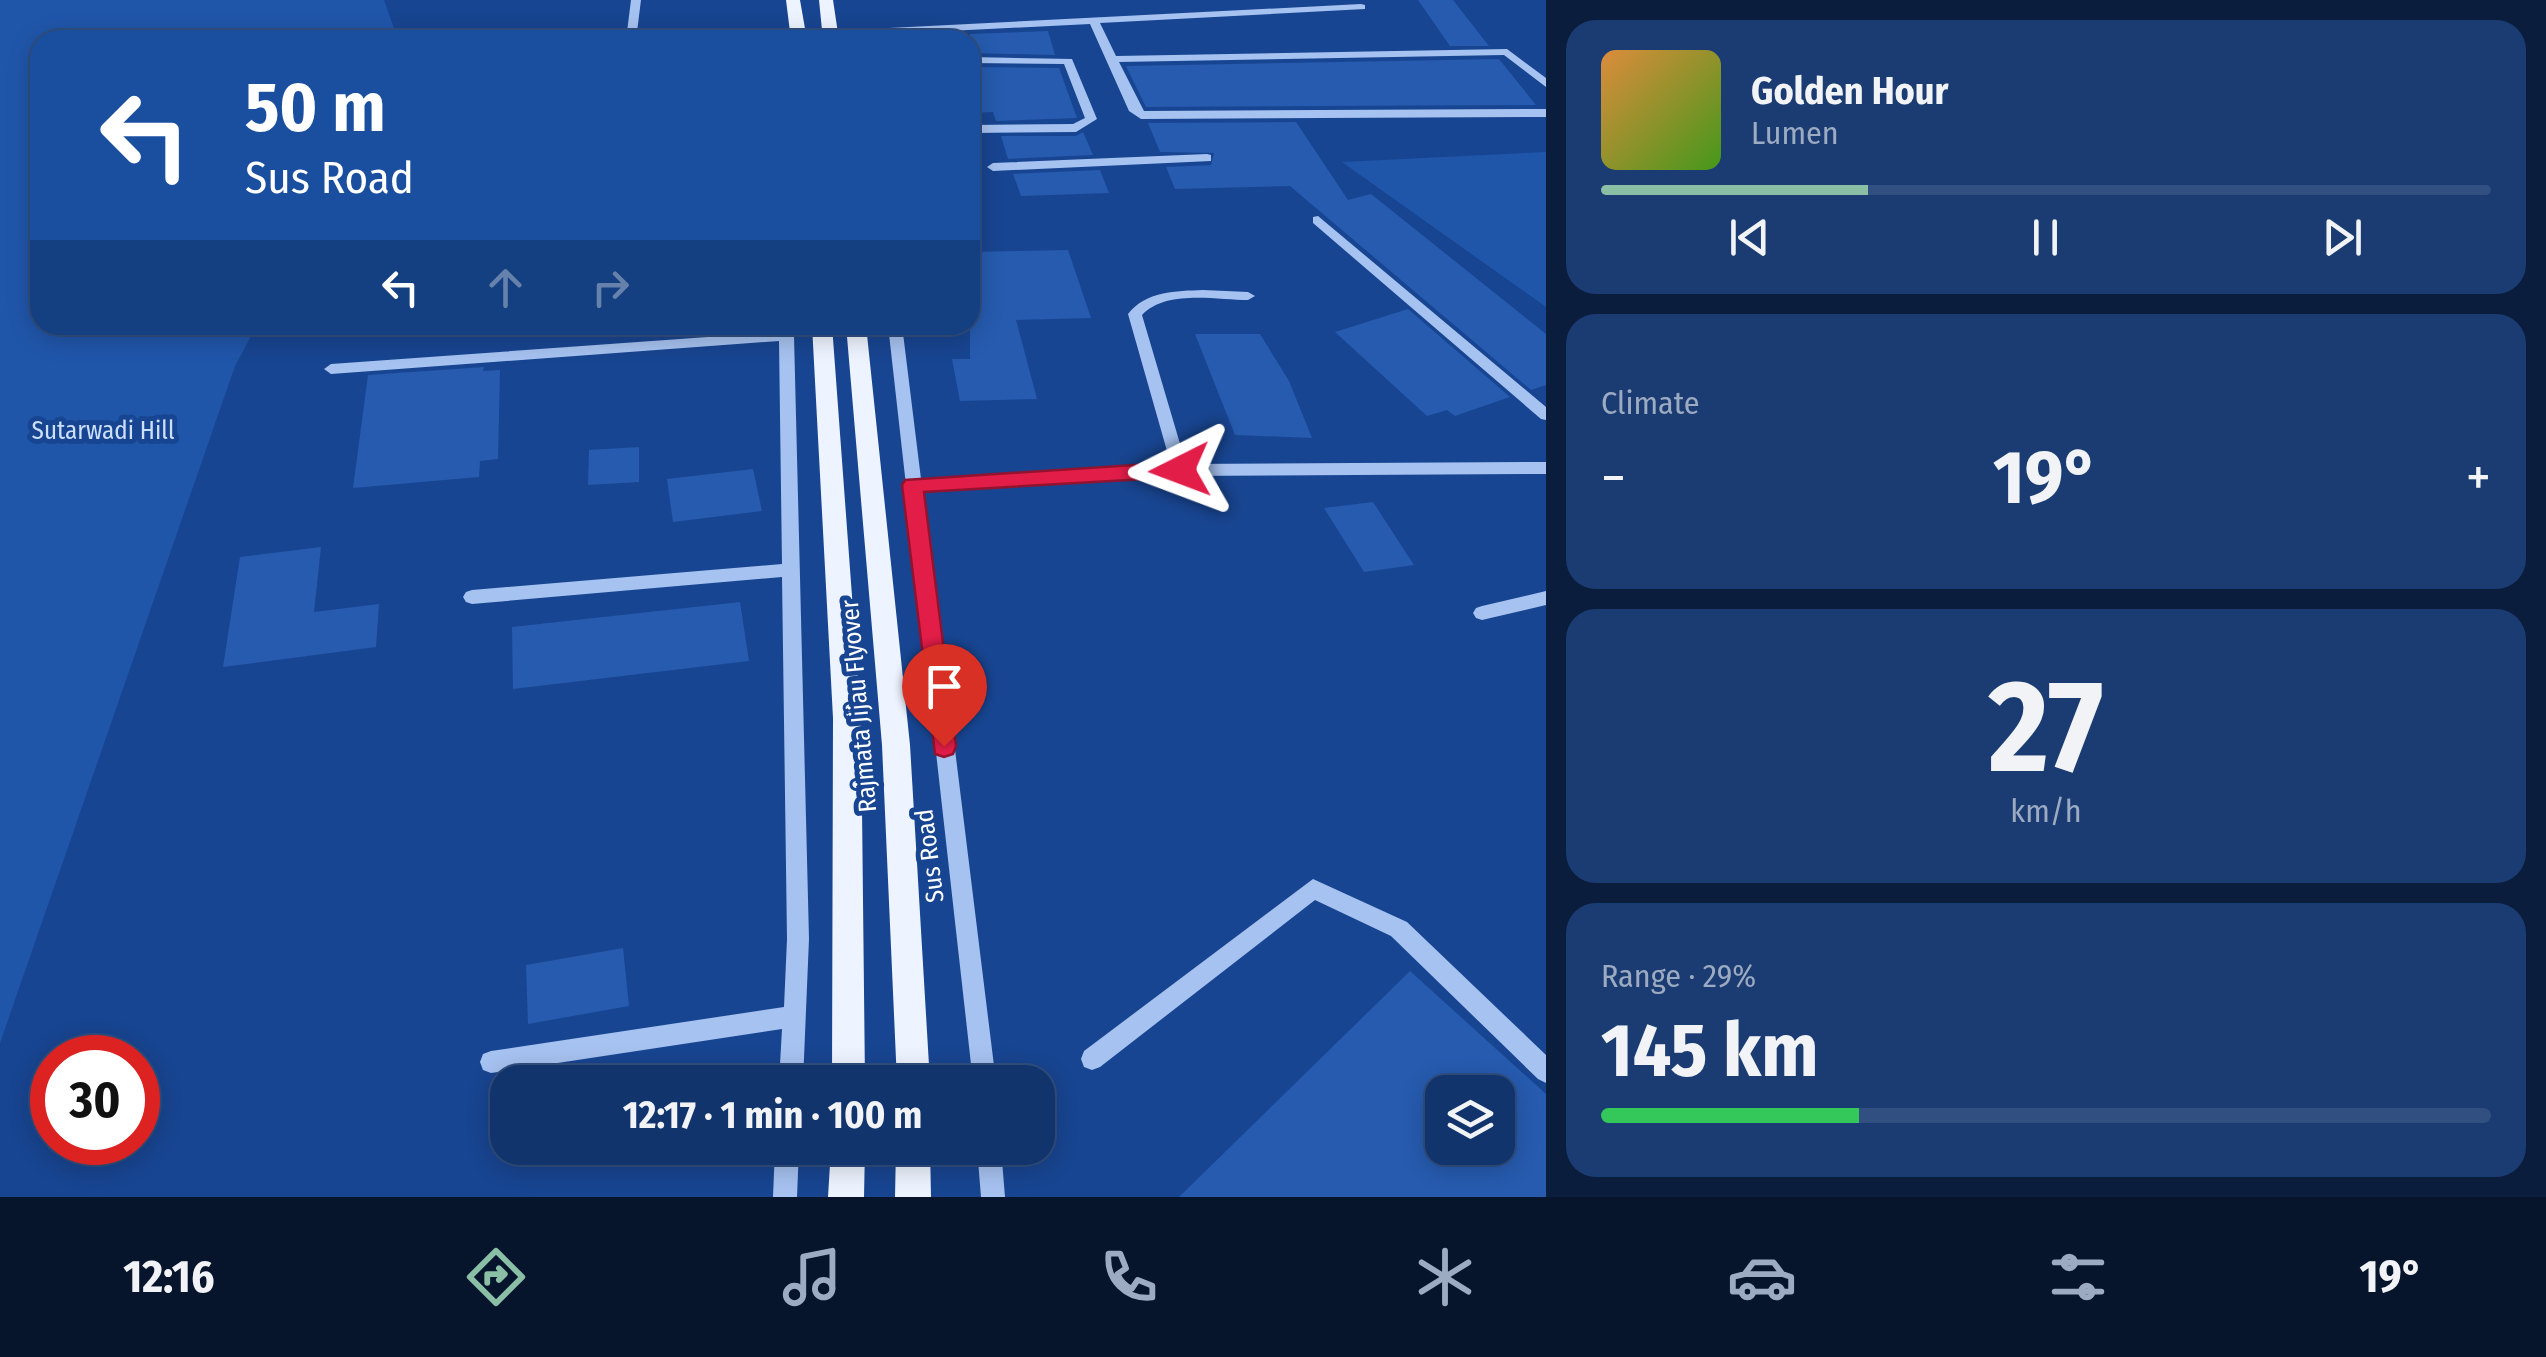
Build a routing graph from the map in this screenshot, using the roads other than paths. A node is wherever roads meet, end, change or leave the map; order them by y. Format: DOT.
graph roads {
  1 [pos="636,0"];
  2 [pos="793,0"];
  3 [pos="826,0"];
  4 [pos="1360,7"];
  5 [pos="1093,20"];
  6 [pos="632,30"];
  7 [pos="796,30"];
  8 [pos="831,30"];
  9 [pos="980,32"];
  10 [pos="1112,59"];
  11 [pos="980,60"];
  12 [pos="1546,84"];
  13 [pos="1546,113"];
  14 [pos="980,128"];
  15 [pos="1207,158"];
  16 [pos="993,167"];
  17 [pos="1318,220"];
  18 [pos="1248,296"];
  19 [pos="733,335"];
  20 [pos="786,335"];
  21 [pos="823,335"];
  22 [pos="857,335"];
  23 [pos="896,335"];
  24 [pos="331,369"];
  25 [pos="1546,415"];
  26 [pos="1546,468"];
  27 [pos="1180,470"];
  28 [pos="912,485"];
  29 [pos="791,570"];
  30 [pos="472,597"];
  31 [pos="1546,598"];
  32 [pos="1482,613"];
  33 [pos="794,1016"];
  34 [pos="1092,1059"];
  35 [pos="491,1062"];
  36 [pos="792,1065"];
  37 [pos="849,1065"];
  38 [pos="913,1065"];
  39 [pos="982,1065"];
  40 [pos="1546,1071"];
  41 [pos="786,1165"];
  42 [pos="847,1165"];
  43 [pos="913,1165"];
  44 [pos="991,1165"];
  45 [pos="785,1197"];
  46 [pos="846,1197"];
  47 [pos="913,1197"];
  48 [pos="993,1197"];
  1 -- 6 [label="street"];
  2 -- 7 [label="main road"];
  3 -- 8 [label="main road"];
  4 -- 5 [label="street"];
  5 -- 9 [label="street"];
  5 -- 10 [label="street"];
  10 -- 12 [label="street"];
  10 -- 13 [label="street"];
  11 -- 14 [label="street"];
  15 -- 16 [label="street"];
  17 -- 25 [label="street"];
  18 -- 27 [label="street"];
  19 -- 24 [label="street"];
  20 -- 29 [label="street"];
  21 -- 37 [label="main road, Rajmata Jijau Flyover"];
  22 -- 38 [label="main road, Rajmata Jijau Flyover"];
  23 -- 28 [label="street, Sus Road"];
  26 -- 27 [label="street"];
  27 -- 28 [label="street"];
  28 -- 39 [label="street, Sus Road"];
  29 -- 30 [label="street"];
  29 -- 33 [label="street"];
  31 -- 32 [label="street"];
  33 -- 35 [label="street"];
  33 -- 36 [label="street"];
  34 -- 40 [label="street"];
  41 -- 45 [label="street"];
  42 -- 46 [label="main road"];
  43 -- 47 [label="main road"];
  44 -- 48 [label="street"];
}
